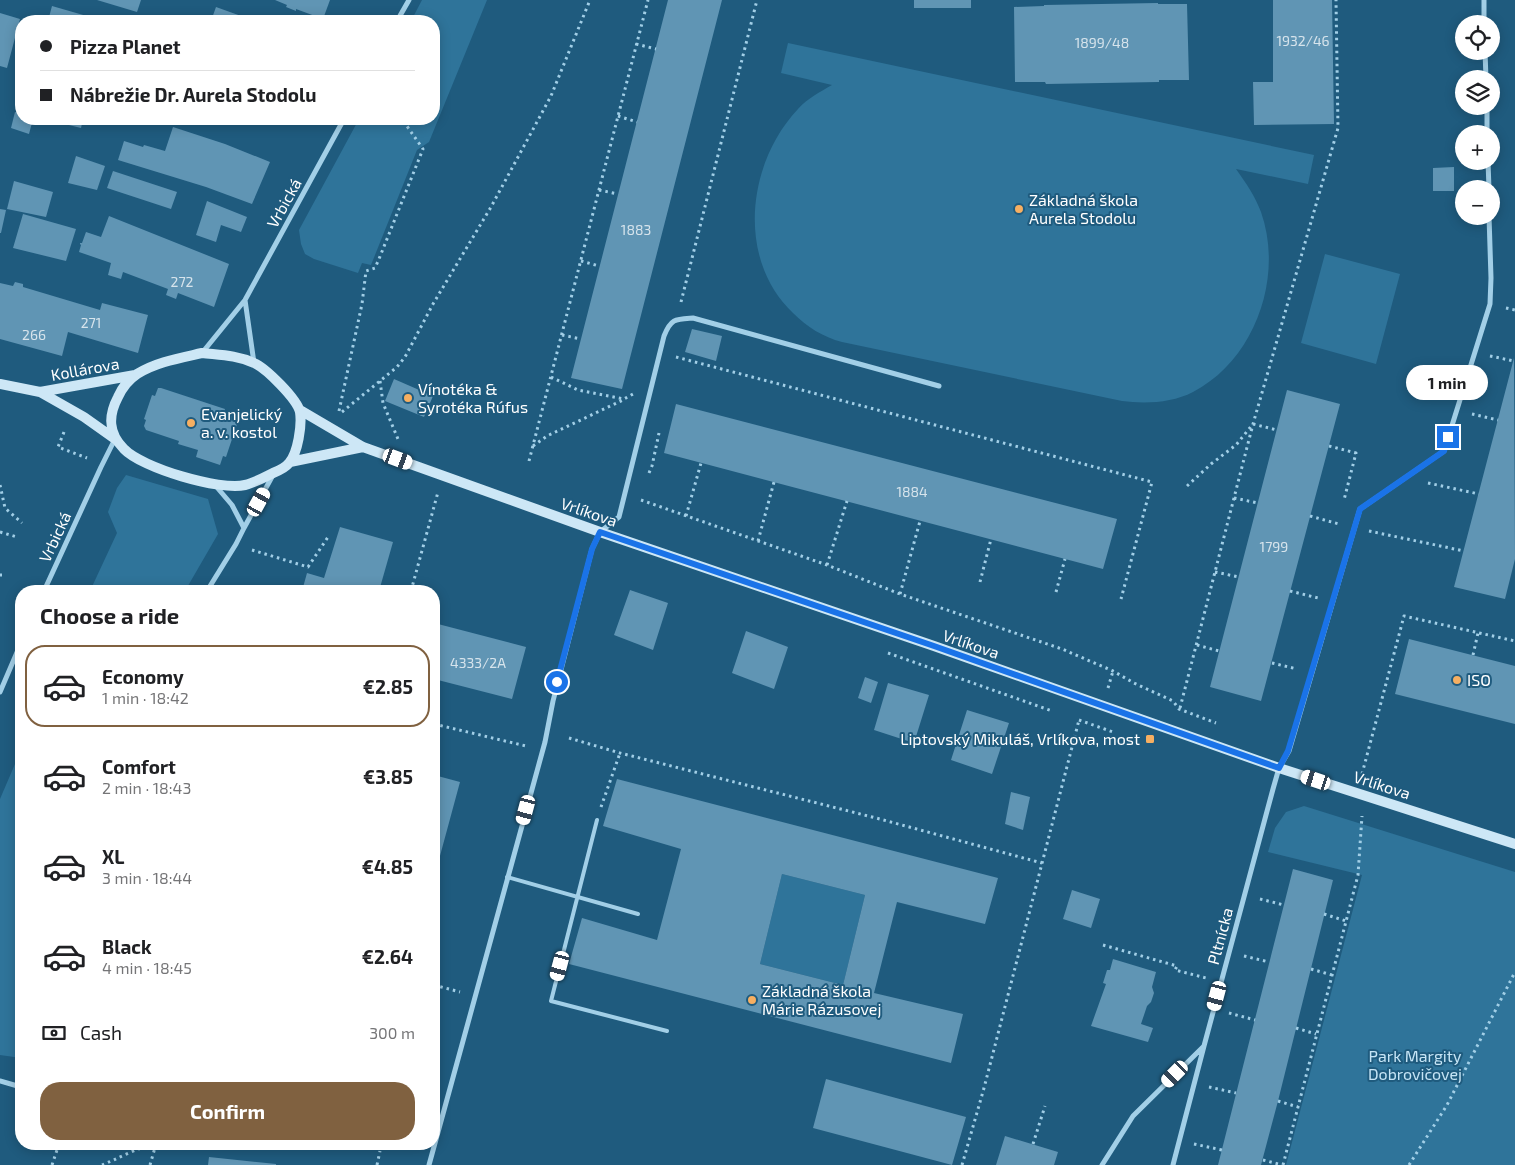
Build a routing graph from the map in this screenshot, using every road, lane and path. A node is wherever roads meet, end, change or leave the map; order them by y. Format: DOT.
graph roads {
  1 [pos="409,0"];
  2 [pos="590,0"];
  3 [pos="648,0"];
  4 [pos="757,0"];
  5 [pos="1336,0"];
  6 [pos="1484,0"];
  7 [pos="400,15"];
  8 [pos="1484,15"];
  9 [pos="636,44"];
  10 [pos="656,49"];
  11 [pos="618,116"];
  12 [pos="637,122"];
  13 [pos="341,125"];
  14 [pos="406,125"];
  15 [pos="599,190"];
  16 [pos="618,194"];
  17 [pos="1489,225"];
  18 [pos="581,261"];
  19 [pos="600,266"];
  20 [pos="245,300"];
  21 [pos="681,318"];
  22 [pos="562,335"];
  23 [pos="581,339"];
  24 [pos="1474,352"];
  25 [pos="202,354"];
  26 [pos="1514,361"];
  27 [pos="254,363"];
  28 [pos="673,366"];
  29 [pos="135,375"];
  30 [pos="551,377"];
  31 [pos="380,381"];
  32 [pos="0,384"];
  33 [pos="652,384"];
  34 [pos="939,386"];
  35 [pos="40,392"];
  36 [pos="624,399"];
  37 [pos="300,410"];
  38 [pos="1457,410"];
  39 [pos="1498,420"];
  40 [pos="1253,424"];
  41 [pos="659,430"];
  42 [pos="1277,430"];
  43 [pos="64,432"];
  44 [pos="116,439"];
  45 [pos="398,439"];
  46 [pos="363,446"];
  47 [pos="1329,446"];
  48 [pos="533,447"];
  49 [pos="88,458"];
  50 [pos="529,461"];
  51 [pos="290,462"];
  52 [pos="701,463"];
  53 [pos="275,472"];
  54 [pos="647,478"];
  55 [pos="1406,478"];
  56 [pos="774,482"];
  57 [pos="214,484"];
  58 [pos="0,485"];
  59 [pos="1186,486"];
  60 [pos="438,492"];
  61 [pos="642,492"];
  62 [pos="1479,494"];
  63 [pos="1234,498"];
  64 [pos="847,501"];
  65 [pos="1258,503"];
  66 [pos="1342,506"];
  67 [pos="1340,515"];
  68 [pos="686,516"];
  69 [pos="1310,516"];
  70 [pos="920,521"];
  71 [pos="22,523"];
  72 [pos="1338,524"];
  73 [pos="244,528"];
  74 [pos="1355,528"];
  75 [pos="0,532"];
  76 [pos="600,532"];
  77 [pos="17,537"];
  78 [pos="328,538"];
  79 [pos="991,539"];
  80 [pos="758,541"];
  81 [pos="249,549"];
  82 [pos="1464,551"];
  83 [pos="1065,559"];
  84 [pos="827,565"];
  85 [pos="1215,572"];
  86 [pos="1239,577"];
  87 [pos="980,582"];
  88 [pos="47,585"];
  89 [pos="211,585"];
  90 [pos="413,585"];
  91 [pos="1290,591"];
  92 [pos="1056,592"];
  93 [pos="900,594"];
  94 [pos="1121,599"];
  95 [pos="1333,602"];
  96 [pos="1478,633"];
  97 [pos="1515,641"];
  98 [pos="1197,645"];
  99 [pos="880,650"];
  100 [pos="1219,650"];
  101 [pos="1473,655"];
  102 [pos="15,656"];
  103 [pos="1272,663"];
  104 [pos="1312,673"];
  105 [pos="0,692"];
  106 [pos="1179,709"];
  107 [pos="1053,711"];
  108 [pos="1070,717"];
  109 [pos="1079,720"];
  110 [pos="440,725"];
  111 [pos="1225,726"];
  112 [pos="1118,734"];
  113 [pos="569,738"];
  114 [pos="526,746"];
  115 [pos="620,753"];
  116 [pos="1279,768"];
  117 [pos="1353,771"];
  118 [pos="1362,816"];
  119 [pos="597,820"];
  120 [pos="1515,844"];
  121 [pos="1042,863"];
  122 [pos="507,877"];
  123 [pos="1244,894"];
  124 [pos="578,897"];
  125 [pos="1284,905"];
  126 [pos="638,914"];
  127 [pos="1324,914"];
  128 [pos="1346,921"];
  129 [pos="1103,945"];
  130 [pos="1229,952"];
  131 [pos="1270,962"];
  132 [pos="1311,969"];
  133 [pos="1515,972"];
  134 [pos="1332,976"];
  135 [pos="1221,982"];
  136 [pos="440,987"];
  137 [pos="475,996"];
  138 [pos="1214,1010"];
  139 [pos="1255,1020"];
  140 [pos="1296,1028"];
  141 [pos="667,1031"];
  142 [pos="1316,1034"];
  143 [pos="1204,1046"];
  144 [pos="0,1081"];
  145 [pos="1194,1083"];
  146 [pos="15,1085"];
  147 [pos="1236,1093"];
  148 [pos="1278,1101"];
  149 [pos="1045,1106"];
  150 [pos="1298,1107"];
  151 [pos="440,1125"];
  152 [pos="1179,1140"];
  153 [pos="1033,1144"];
  154 [pos="57,1150"];
  155 [pos="139,1150"];
  156 [pos="153,1150"];
  157 [pos="433,1150"];
  158 [pos="1222,1150"];
  159 [pos="380,1151"];
  160 [pos="1263,1160"];
  161 [pos="52,1165"];
  162 [pos="102,1165"];
  163 [pos="150,1165"];
  164 [pos="377,1165"];
  165 [pos="429,1165"];
  166 [pos="962,1165"];
  167 [pos="1102,1165"];
  168 [pos="1172,1165"];
  169 [pos="1283,1165"];
  170 [pos="1409,1165"];
  1 -- 7 [label="street"];
  2 -- 31 [label="path"];
  3 -- 9 [label="path"];
  4 -- 21 [label="path"];
  5 -- 40 [label="path"];
  6 -- 8 [label="street"];
  9 -- 10 [label="path"];
  9 -- 11 [label="path"];
  11 -- 12 [label="path"];
  11 -- 15 [label="path"];
  13 -- 20 [label="street, Vrbická"];
  14 -- 31 [label="path"];
  15 -- 16 [label="path"];
  15 -- 18 [label="path"];
  17 -- 24 [label="street, Pltnícka"];
  18 -- 19 [label="path"];
  18 -- 22 [label="path"];
  20 -- 25 [label="street, Vrbická"];
  20 -- 27 [label="street"];
  21 -- 33 [label="street"];
  21 -- 34 [label="street"];
  22 -- 23 [label="path"];
  22 -- 30 [label="path"];
  24 -- 26 [label="path"];
  24 -- 38 [label="street, Pltnícka"];
  25 -- 27 [label="street"];
  25 -- 29 [label="street"];
  27 -- 37 [label="street"];
  28 -- 94 [label="path"];
  29 -- 35 [label="street, Kollárova"];
  29 -- 44 [label="street"];
  30 -- 36 [label="path"];
  30 -- 48 [label="path"];
  31 -- 45 [label="path"];
  32 -- 35 [label="street, Kollárova"];
  33 -- 36 [label="path"];
  33 -- 76 [label="street"];
  35 -- 44 [label="street, Kollárova"];
  36 -- 48 [label="path"];
  37 -- 46 [label="street, Vrlíkova"];
  37 -- 51 [label="street"];
  38 -- 39 [label="path"];
  38 -- 55 [label="street, Pltnícka"];
  40 -- 42 [label="path"];
  40 -- 59 [label="path"];
  40 -- 63 [label="path"];
  41 -- 54 [label="path"];
  43 -- 49 [label="path"];
  44 -- 57 [label="street"];
  44 -- 88 [label="street, Vrbická"];
  46 -- 51 [label="street"];
  46 -- 76 [label="street, Vrlíkova"];
  47 -- 66 [label="path"];
  48 -- 50 [label="path"];
  51 -- 53 [label="street"];
  52 -- 68 [label="path"];
  53 -- 57 [label="street"];
  53 -- 73 [label="street"];
  55 -- 62 [label="path"];
  55 -- 74 [label="street, Pltnícka"];
  56 -- 80 [label="path"];
  57 -- 73 [label="street"];
  58 -- 71 [label="path"];
  60 -- 90 [label="path"];
  61 -- 68 [label="path"];
  63 -- 65 [label="path"];
  63 -- 85 [label="path"];
  64 -- 84 [label="path"];
  67 -- 72 [label="path"];
  68 -- 80 [label="path"];
  69 -- 72 [label="path"];
  70 -- 93 [label="path"];
  72 -- 74 [label="path"];
  73 -- 89 [label="street"];
  74 -- 82 [label="path"];
  74 -- 95 [label="street, Pltnícka"];
  75 -- 77 [label="path"];
  76 -- 116 [label="street, Vrlíkova"];
  76 -- 122 [label="street"];
  78 -- 81 [label="path"];
  79 -- 87 [label="path"];
  80 -- 84 [label="path"];
  83 -- 92 [label="path"];
  84 -- 93 [label="path"];
  85 -- 86 [label="path"];
  85 -- 98 [label="path"];
  91 -- 95 [label="path"];
  93 -- 106 [label="path"];
  95 -- 104 [label="street, Pltnícka"];
  96 -- 97 [label="path"];
  96 -- 101 [label="path"];
  96 -- 117 [label="path"];
  98 -- 100 [label="path"];
  98 -- 106 [label="path"];
  99 -- 107 [label="path"];
  102 -- 105 [label="street"];
  103 -- 104 [label="path"];
  104 -- 116 [label="street, Pltnícka"];
  106 -- 111 [label="path"];
  108 -- 109 [label="path"];
  109 -- 112 [label="path"];
  109 -- 121 [label="path"];
  110 -- 114 [label="path"];
  113 -- 115 [label="path"];
  115 -- 119 [label="path"];
  115 -- 121 [label="path"];
  116 -- 120 [label="street, Vrlíkova"];
  116 -- 123 [label="street, Pltnícka"];
  118 -- 128 [label="path"];
  119 -- 124 [label="lane"];
  121 -- 166 [label="path"];
  122 -- 124 [label="lane"];
  122 -- 137 [label="street"];
  123 -- 125 [label="path"];
  123 -- 130 [label="street, Pltnícka"];
  124 -- 126 [label="lane"];
  124 -- 141 [label="lane"];
  127 -- 128 [label="path"];
  128 -- 134 [label="path"];
  129 -- 135 [label="path"];
  130 -- 131 [label="path"];
  130 -- 135 [label="street, Pltnícka"];
  132 -- 134 [label="path"];
  133 -- 170 [label="path"];
  134 -- 142 [label="path"];
  135 -- 138 [label="street, Pltnícka"];
  136 -- 137 [label="path"];
  137 -- 151 [label="street"];
  138 -- 139 [label="path"];
  138 -- 143 [label="street, Pltnícka"];
  140 -- 142 [label="path"];
  142 -- 150 [label="path"];
  143 -- 145 [label="street"];
  143 -- 167 [label="street, Pltnícka"];
  144 -- 146 [label="street"];
  145 -- 147 [label="path"];
  145 -- 152 [label="street"];
  148 -- 150 [label="path"];
  149 -- 153 [label="path"];
  150 -- 169 [label="path"];
  152 -- 158 [label="path"];
  152 -- 168 [label="street"];
  154 -- 161 [label="path"];
  155 -- 162 [label="path"];
  156 -- 163 [label="path"];
  157 -- 165 [label="street"];
  159 -- 164 [label="path"];
  160 -- 169 [label="path"];
}
